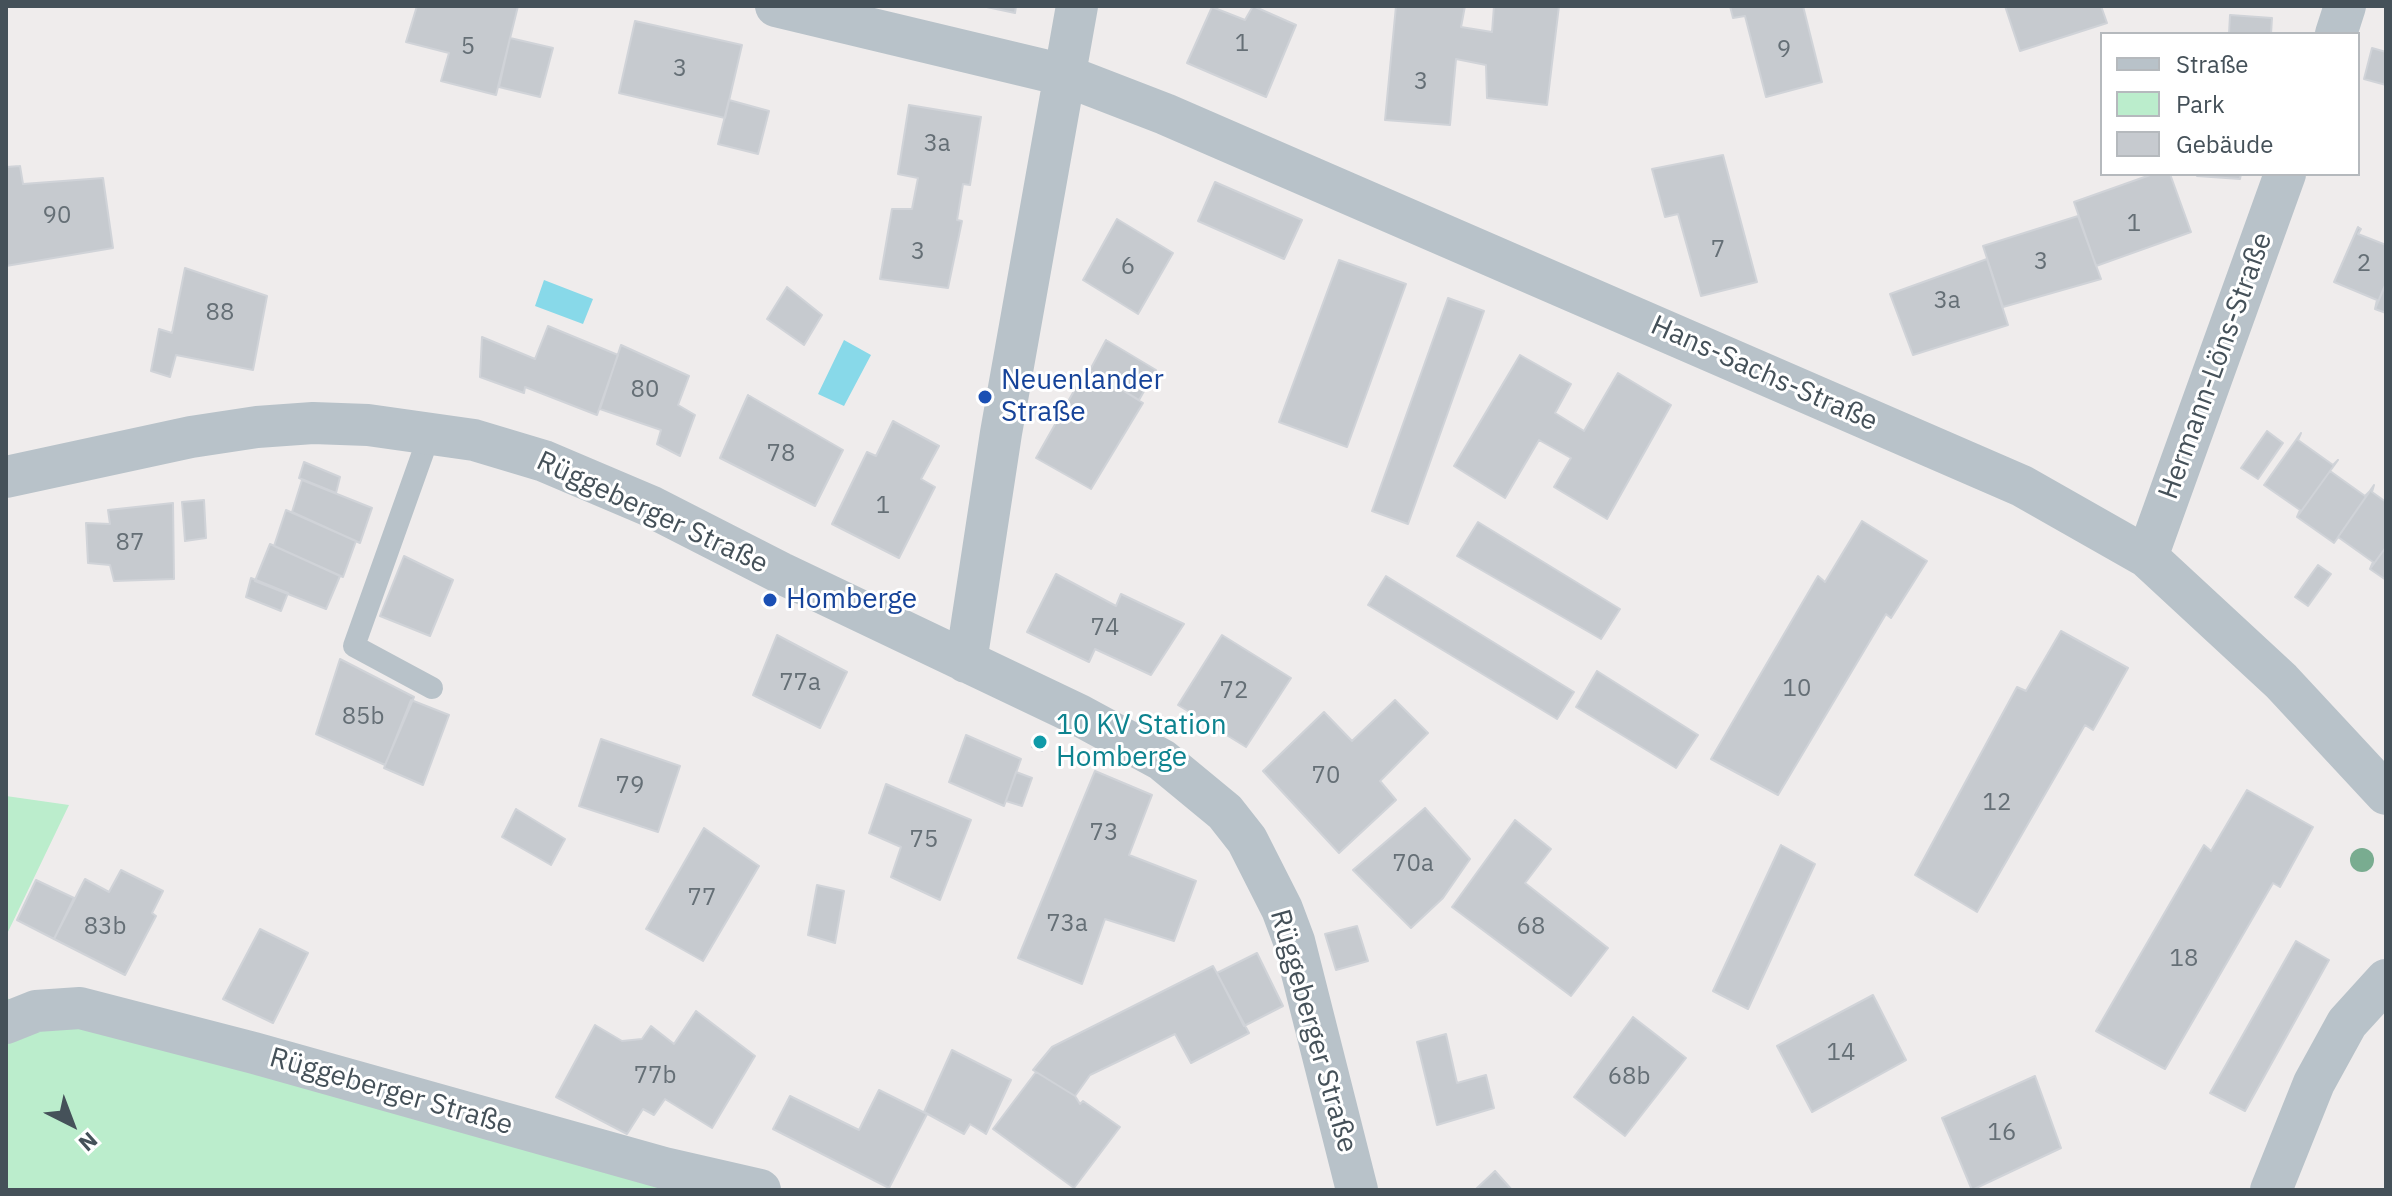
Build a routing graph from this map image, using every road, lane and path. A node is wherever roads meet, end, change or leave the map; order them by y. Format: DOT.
graph roads {
  1 [pos="776,6"];
  2 [pos="1077,6"];
  3 [pos="2345,6"];
  4 [pos="2337,32"];
  5 [pos="1064,75"];
  6 [pos="2284,176"];
  7 [pos="430,433"];
  8 [pos="6,477"];
  9 [pos="2147,557"];
  10 [pos="966,662"];
  11 [pos="432,688"];
  12 [pos="2386,794"];
  13 [pos="2386,980"];
  14 [pos="6,1023"];
  15 [pos="760,1190"];
  16 [pos="1357,1190"];
  17 [pos="2271,1190"];
  1 -- 5 [label="street, Hans-Sachs-Straße"];
  2 -- 5 [label="street"];
  3 -- 4 [label="street"];
  5 -- 9 [label="street, Hans-Sachs-Straße"];
  5 -- 10 [label="street"];
  6 -- 9 [label="street, Hermann-Löns-Straße"];
  7 -- 8 [label="street, Rüggeberger Straße"];
  7 -- 10 [label="street, Rüggeberger Straße"];
  7 -- 11 [label="lane"];
  9 -- 12 [label="street, Hans-Sachs-Straße"];
  10 -- 16 [label="street, Rüggeberger Straße"];
  13 -- 17 [label="street"];
  14 -- 15 [label="street, Rüggeberger Straße"];
}
